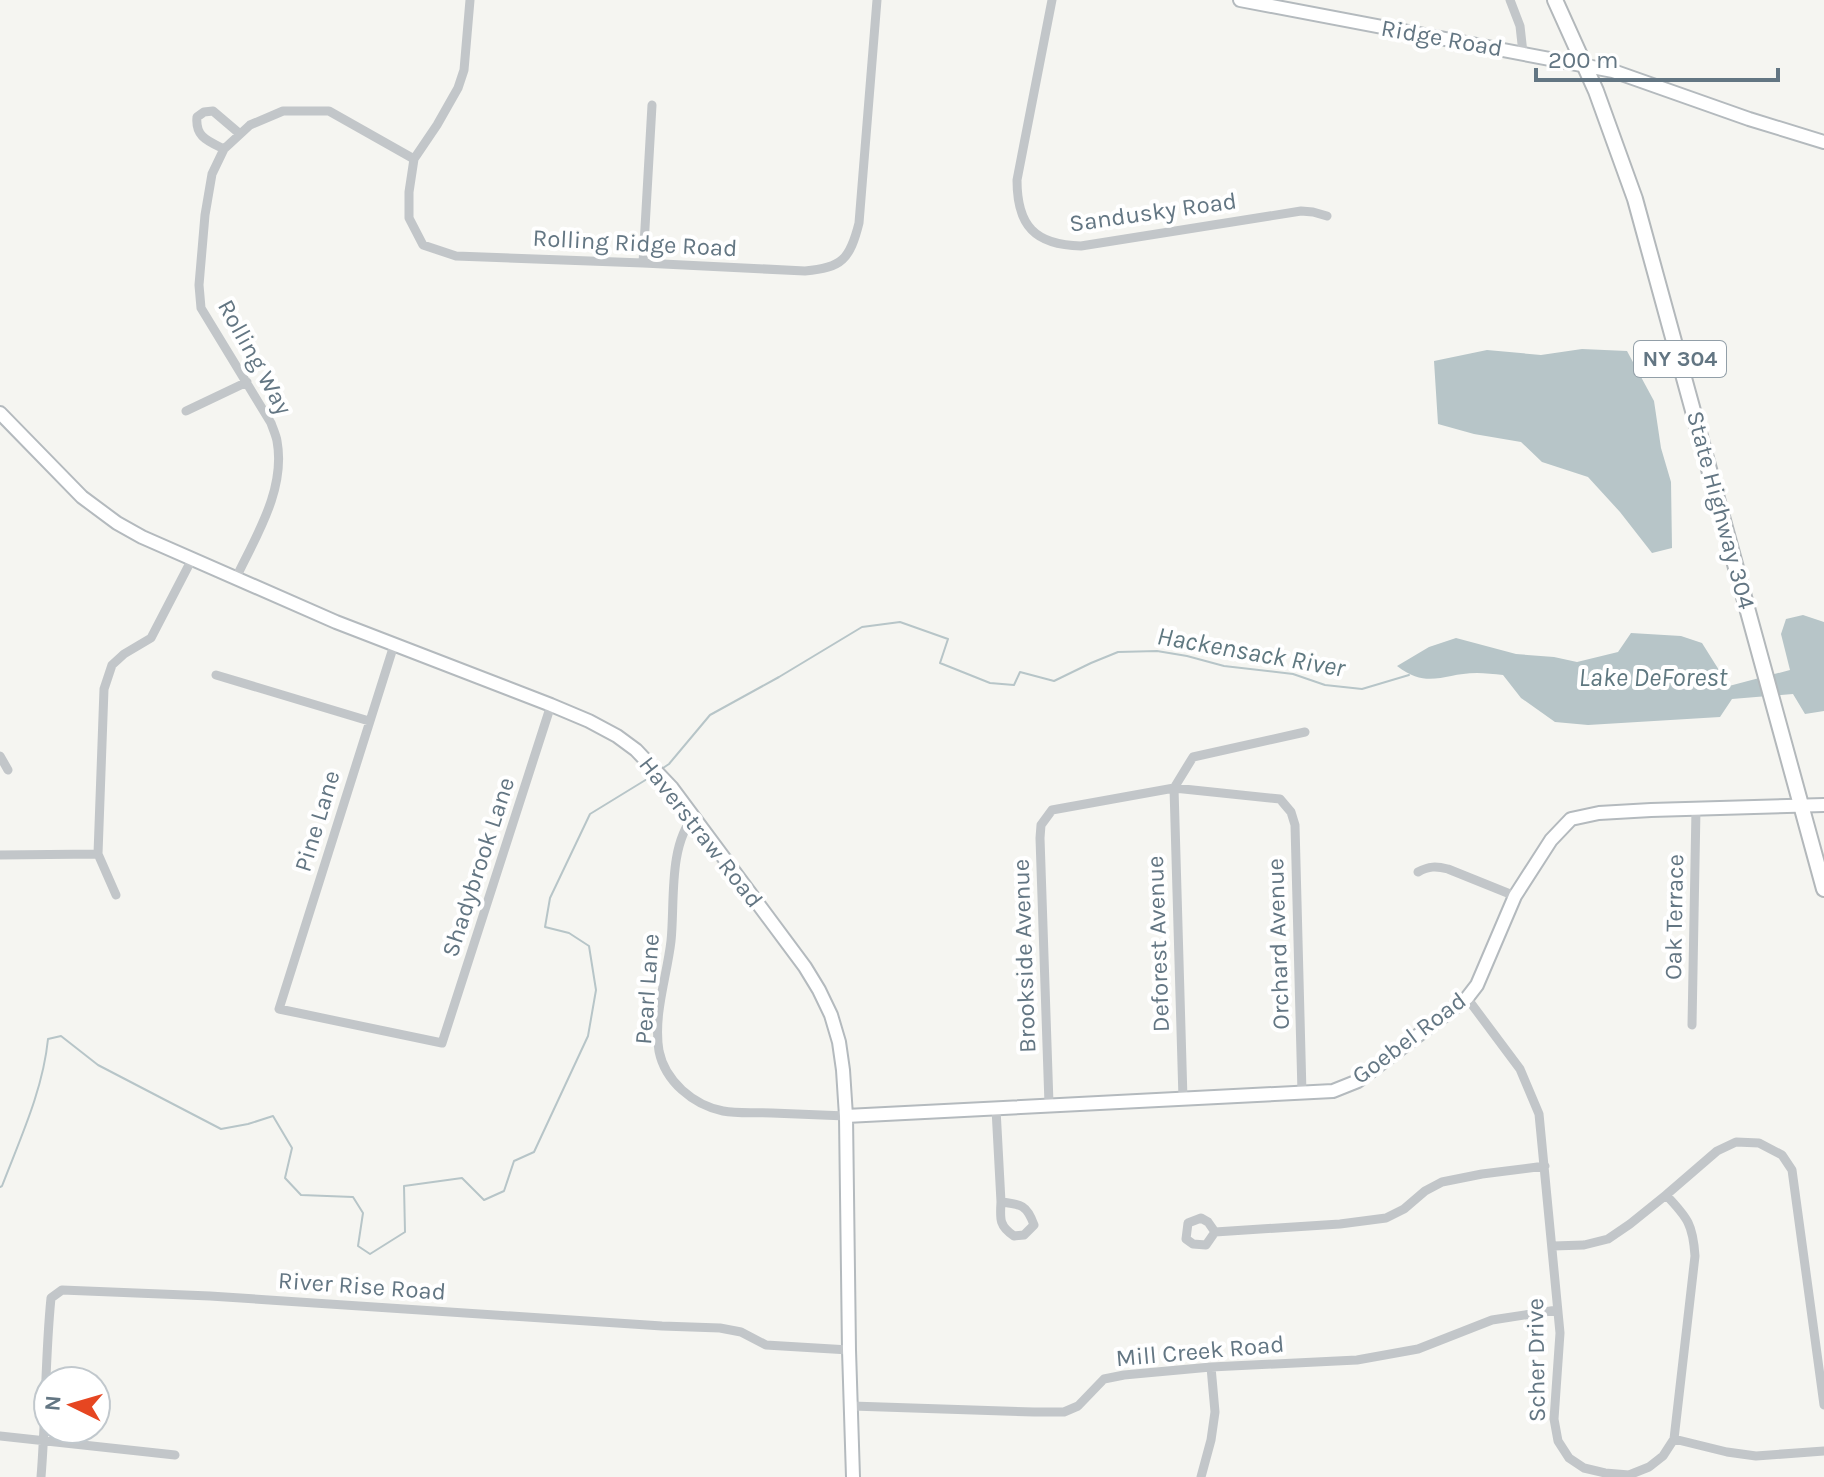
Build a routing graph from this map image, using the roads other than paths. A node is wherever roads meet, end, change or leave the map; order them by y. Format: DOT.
graph roads {
  1 [pos="470,0"];
  2 [pos="877,0"];
  3 [pos="1052,0"];
  4 [pos="1240,0"];
  5 [pos="1510,0"];
  6 [pos="1555,0"];
  7 [pos="1523,53"];
  8 [pos="1585,64"];
  9 [pos="652,105"];
  10 [pos="240,134"];
  11 [pos="1824,142"];
  12 [pos="224,149"];
  13 [pos="414,159"];
  14 [pos="1327,216"];
  15 [pos="643,263"];
  16 [pos="247,382"];
  17 [pos="186,411"];
  18 [pos="0,413"];
  19 [pos="192,559"];
  20 [pos="236,578"];
  21 [pos="394,645"];
  22 [pos="216,675"];
  23 [pos="551,705"];
  24 [pos="369,721"];
  25 [pos="1305,732"];
  26 [pos="0,756"];
  27 [pos="8,770"];
  28 [pos="1174,788"];
  29 [pos="1824,805"];
  30 [pos="1801,806"];
  31 [pos="1696,809"];
  32 [pos="694,816"];
  33 [pos="98,854"];
  34 [pos="0,855"];
  35 [pos="1418,872"];
  36 [pos="1824,889"];
  37 [pos="116,895"];
  38 [pos="1515,896"];
  39 [pos="1467,998"];
  40 [pos="279,1009"];
  41 [pos="1692,1025"];
  42 [pos="1302,1093"];
  43 [pos="1183,1099"];
  44 [pos="1049,1104"];
  45 [pos="996,1109"];
  46 [pos="846,1116"];
  47 [pos="1545,1166"];
  48 [pos="1666,1195"];
  49 [pos="1001,1202"];
  50 [pos="1215,1232"];
  51 [pos="1553,1246"];
  52 [pos="1557,1310"];
  53 [pos="849,1350"];
  54 [pos="47,1365"];
  55 [pos="1211,1367"];
  56 [pos="1824,1405"];
  57 [pos="852,1406"];
  58 [pos="0,1436"];
  59 [pos="1674,1439"];
  60 [pos="32,1440"];
  61 [pos="44,1445"];
  62 [pos="81,1445"];
  63 [pos="1824,1451"];
  64 [pos="175,1455"];
  65 [pos="41,1477"];
  66 [pos="853,1477"];
  67 [pos="1201,1477"];
  1 -- 13 [label="street, Rolling Ridge Road"];
  2 -- 15 [label="street, Rolling Ridge Road"];
  3 -- 14 [label="street, Sandusky Road"];
  4 -- 7 [label="street, Ridge Road"];
  5 -- 7 [label="street"];
  6 -- 8 [label="main road, State Highway 304 / NY 304"];
  7 -- 8 [label="street, Ridge Road"];
  8 -- 11 [label="street, Ridge Road"];
  8 -- 30 [label="main road, State Highway 304 / NY 304"];
  9 -- 15 [label="street"];
  10 -- 12 [label="street, Rolling Way"];
  10 -- 12 [label="street"];
  10 -- 13 [label="street, Rolling Way"];
  12 -- 16 [label="street, Rolling Way"];
  13 -- 15 [label="street, Rolling Ridge Road"];
  16 -- 17 [label="street"];
  16 -- 20 [label="street, Rolling Way"];
  18 -- 19 [label="street, Haverstraw Road"];
  19 -- 20 [label="street, Haverstraw Road"];
  19 -- 33 [label="street"];
  20 -- 21 [label="street, Haverstraw Road"];
  21 -- 23 [label="street, Haverstraw Road"];
  21 -- 24 [label="street, Pine Lane"];
  22 -- 24 [label="street"];
  23 -- 32 [label="street, Haverstraw Road"];
  23 -- 40 [label="street, Shadybrook Lane"];
  24 -- 40 [label="street, Pine Lane"];
  25 -- 28 [label="street"];
  26 -- 27 [label="street"];
  28 -- 42 [label="street, Orchard Avenue"];
  28 -- 43 [label="street, Deforest Avenue"];
  28 -- 44 [label="street, Brookside Avenue"];
  29 -- 30 [label="street, Goebel Road"];
  30 -- 31 [label="street, Goebel Road"];
  30 -- 36 [label="main road, State Highway 304 / NY 304"];
  31 -- 38 [label="street, Goebel Road"];
  31 -- 41 [label="street, Oak Terrace"];
  32 -- 46 [label="street, Haverstraw Road"];
  32 -- 46 [label="street, Pearl Lane"];
  33 -- 34 [label="street"];
  33 -- 37 [label="street"];
  35 -- 38 [label="street"];
  38 -- 39 [label="street, Goebel Road"];
  39 -- 42 [label="street, Goebel Road"];
  39 -- 47 [label="street, Scher Drive"];
  42 -- 43 [label="street, Goebel Road"];
  43 -- 44 [label="street, Goebel Road"];
  44 -- 45 [label="street, Goebel Road"];
  45 -- 46 [label="street, Goebel Road"];
  45 -- 49 [label="street"];
  46 -- 53 [label="street, Haverstraw Road"];
  47 -- 50 [label="street"];
  47 -- 51 [label="street, Scher Drive"];
  48 -- 51 [label="street"];
  48 -- 56 [label="street"];
  48 -- 59 [label="street"];
  51 -- 52 [label="street, Scher Drive"];
  52 -- 55 [label="street, Mill Creek Road"];
  52 -- 59 [label="street, Scher Drive"];
  53 -- 54 [label="street, River Rise Road"];
  53 -- 57 [label="street, Haverstraw Road"];
  55 -- 57 [label="street, Mill Creek Road"];
  55 -- 67 [label="street"];
  57 -- 66 [label="street, Haverstraw Road"];
  58 -- 60 [label="street"];
  59 -- 63 [label="street"];
  61 -- 65 [label="street, River Rise Road"];
  62 -- 64 [label="street"];
}
